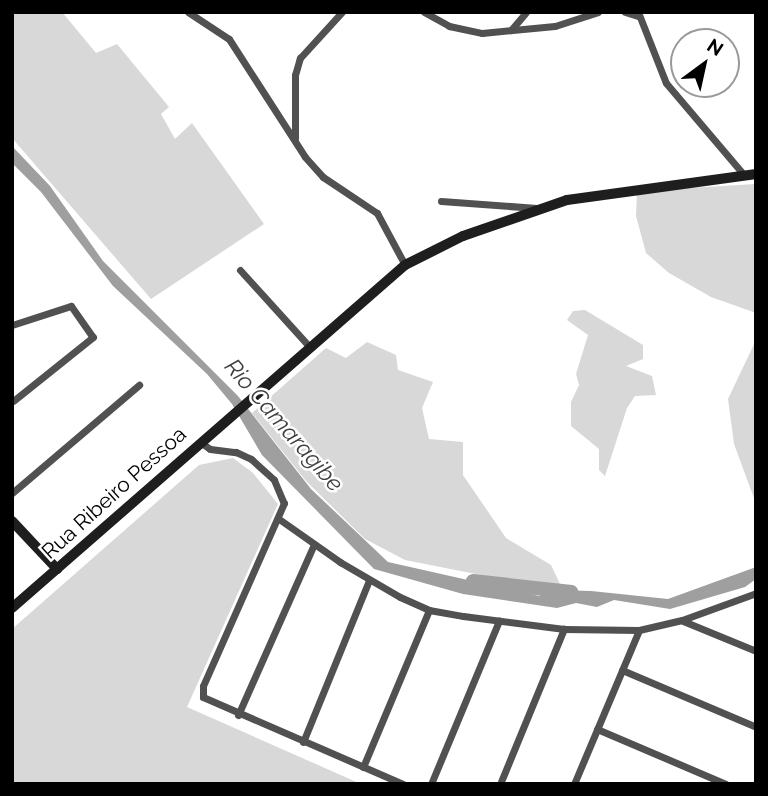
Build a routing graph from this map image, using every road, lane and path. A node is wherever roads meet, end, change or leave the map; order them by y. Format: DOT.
graph roads {
  1 [pos="188,12"];
  2 [pos="342,12"];
  3 [pos="424,12"];
  4 [pos="526,12"];
  5 [pos="598,12"];
  6 [pos="625,12"];
  7 [pos="638,14"];
  8 [pos="510,31"];
  9 [pos="295,138"];
  10 [pos="756,174"];
  11 [pos="744,175"];
  12 [pos="441,201"];
  13 [pos="538,208"];
  14 [pos="405,265"];
  15 [pos="240,270"];
  16 [pos="12,326"];
  17 [pos="309,346"];
  18 [pos="139,384"];
  19 [pos="13,401"];
  20 [pos="200,442"];
  21 [pos="12,493"];
  22 [pos="279,519"];
  23 [pos="12,521"];
  24 [pos="314,544"];
  25 [pos="57,569"];
  26 [pos="369,580"];
  27 [pos="756,593"];
  28 [pos="12,608"];
  29 [pos="429,610"];
  30 [pos="682,620"];
  31 [pos="499,621"];
  32 [pos="564,629"];
  33 [pos="639,630"];
  34 [pos="756,651"];
  35 [pos="622,670"];
  36 [pos="238,715"];
  37 [pos="756,727"];
  38 [pos="597,729"];
  39 [pos="303,741"];
  40 [pos="363,767"];
  41 [pos="403,784"];
  42 [pos="431,784"];
  43 [pos="499,784"];
  44 [pos="574,784"];
  45 [pos="726,784"];
  1 -- 9 [label="street"];
  2 -- 9 [label="street"];
  3 -- 8 [label="street"];
  4 -- 8 [label="street"];
  5 -- 8 [label="street"];
  6 -- 7 [label="street"];
  7 -- 11 [label="street"];
  9 -- 14 [label="street"];
  10 -- 11 [label="main road, Rua Ribeiro Pessoa"];
  11 -- 13 [label="main road, Rua Ribeiro Pessoa"];
  12 -- 13 [label="street"];
  13 -- 14 [label="main road, Rua Ribeiro Pessoa"];
  14 -- 17 [label="main road, Rua Ribeiro Pessoa"];
  15 -- 17 [label="street"];
  16 -- 19 [label="street"];
  17 -- 20 [label="main road, Rua Ribeiro Pessoa"];
  18 -- 21 [label="street"];
  20 -- 22 [label="street"];
  20 -- 25 [label="main road, Rua Ribeiro Pessoa"];
  22 -- 24 [label="street"];
  22 -- 36 [label="street"];
  23 -- 25 [label="main road"];
  24 -- 26 [label="street"];
  24 -- 36 [label="street"];
  25 -- 28 [label="main road, Rua Ribeiro Pessoa"];
  26 -- 29 [label="street"];
  26 -- 39 [label="street"];
  27 -- 30 [label="street"];
  29 -- 31 [label="street"];
  29 -- 40 [label="street"];
  30 -- 33 [label="street"];
  30 -- 34 [label="street"];
  31 -- 32 [label="street"];
  31 -- 42 [label="street"];
  32 -- 33 [label="street"];
  32 -- 43 [label="street"];
  33 -- 35 [label="street"];
  35 -- 37 [label="street"];
  35 -- 38 [label="street"];
  36 -- 39 [label="street"];
  38 -- 44 [label="street"];
  38 -- 45 [label="street"];
  39 -- 40 [label="street"];
  40 -- 41 [label="street"];
}
